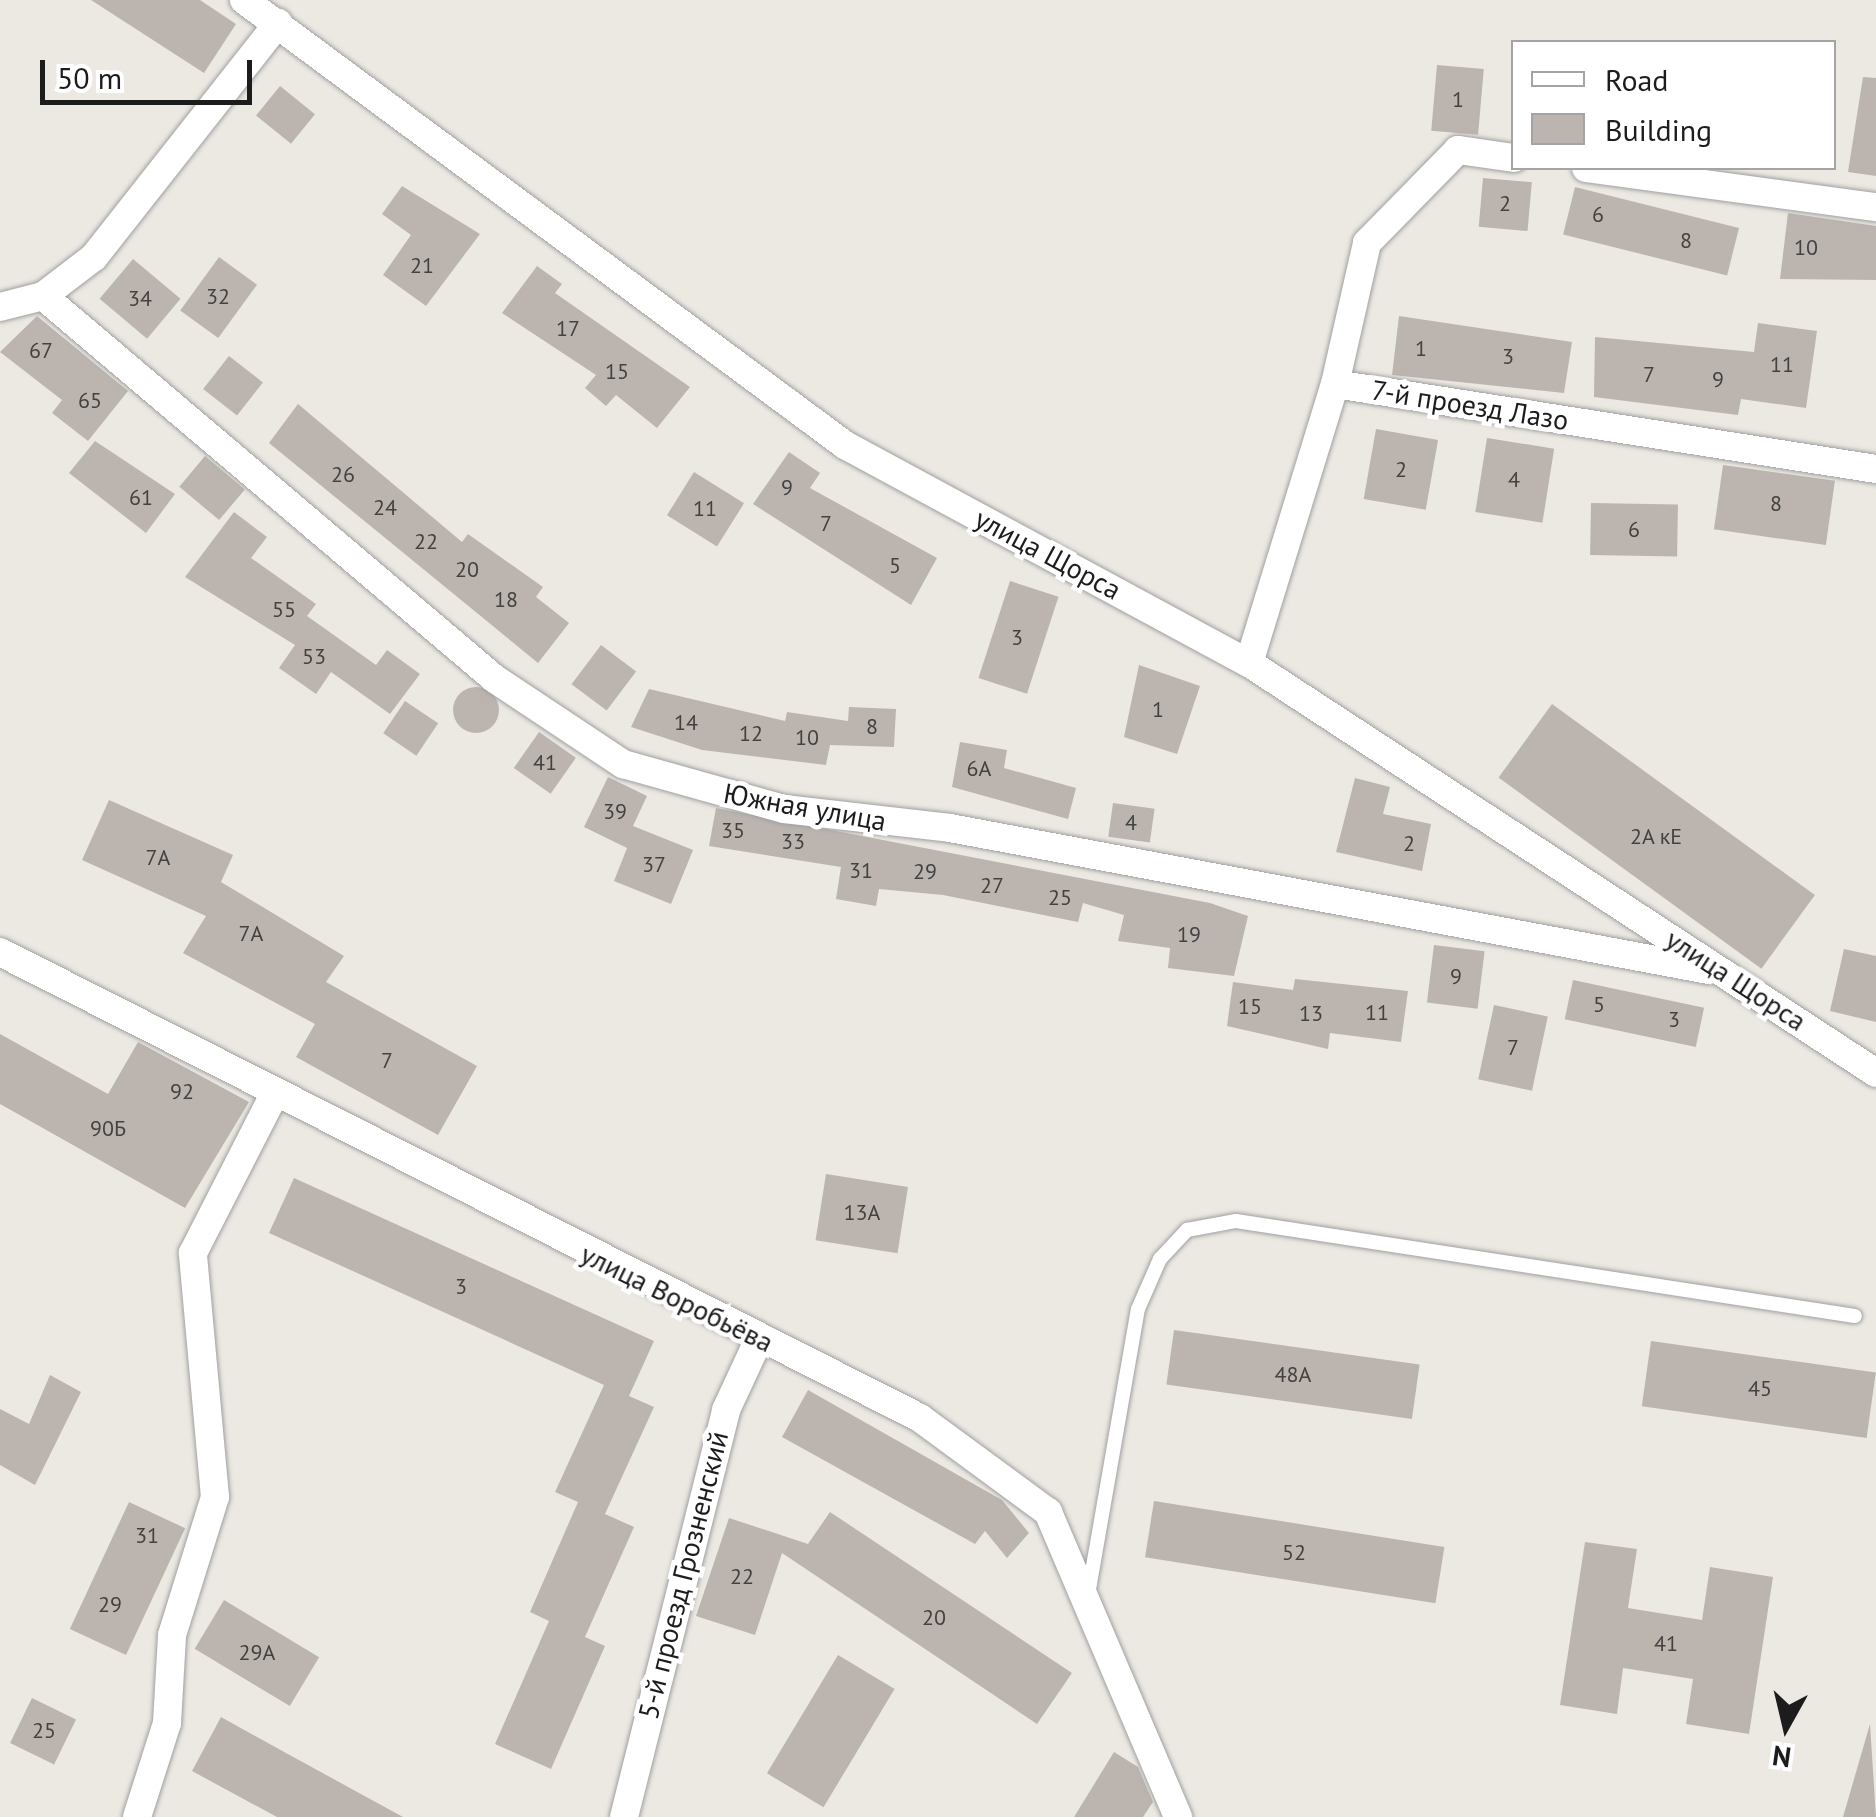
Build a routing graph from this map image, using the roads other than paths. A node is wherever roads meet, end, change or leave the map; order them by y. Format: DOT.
graph roads {
  1 [pos="244,0"];
  2 [pos="278,23"];
  3 [pos="1511,158"];
  4 [pos="1601,170"];
  5 [pos="1876,207"];
  6 [pos="43,296"];
  7 [pos="0,307"];
  8 [pos="1335,384"];
  9 [pos="1876,468"];
  10 [pos="1249,663"];
  11 [pos="0,952"];
  12 [pos="1724,973"];
  13 [pos="1876,1072"];
  14 [pos="272,1097"];
  15 [pos="1854,1316"];
  16 [pos="759,1339"];
  17 [pos="1087,1600"];
  18 [pos="137,1817"];
  19 [pos="624,1817"];
  20 [pos="1178,1817"];
  1 -- 2 [label="street, улица Щорса"];
  2 -- 6 [label="street"];
  2 -- 10 [label="street, улица Щорса"];
  3 -- 8 [label="street, 7-й проезд Лазо"];
  4 -- 5 [label="street"];
  6 -- 7 [label="street"];
  6 -- 12 [label="street, Южная улица"];
  8 -- 9 [label="street, 7-й проезд Лазо"];
  8 -- 10 [label="street"];
  10 -- 12 [label="street, улица Щорса"];
  11 -- 14 [label="street, улица Воробьёва"];
  12 -- 13 [label="street, улица Щорса"];
  14 -- 16 [label="street, улица Воробьёва"];
  14 -- 18 [label="street"];
  15 -- 17 [label="lane"];
  16 -- 17 [label="street, улица Воробьёва"];
  16 -- 19 [label="street, 5-й проезд Грозненский"];
  17 -- 20 [label="street, улица Воробьёва"];
}
